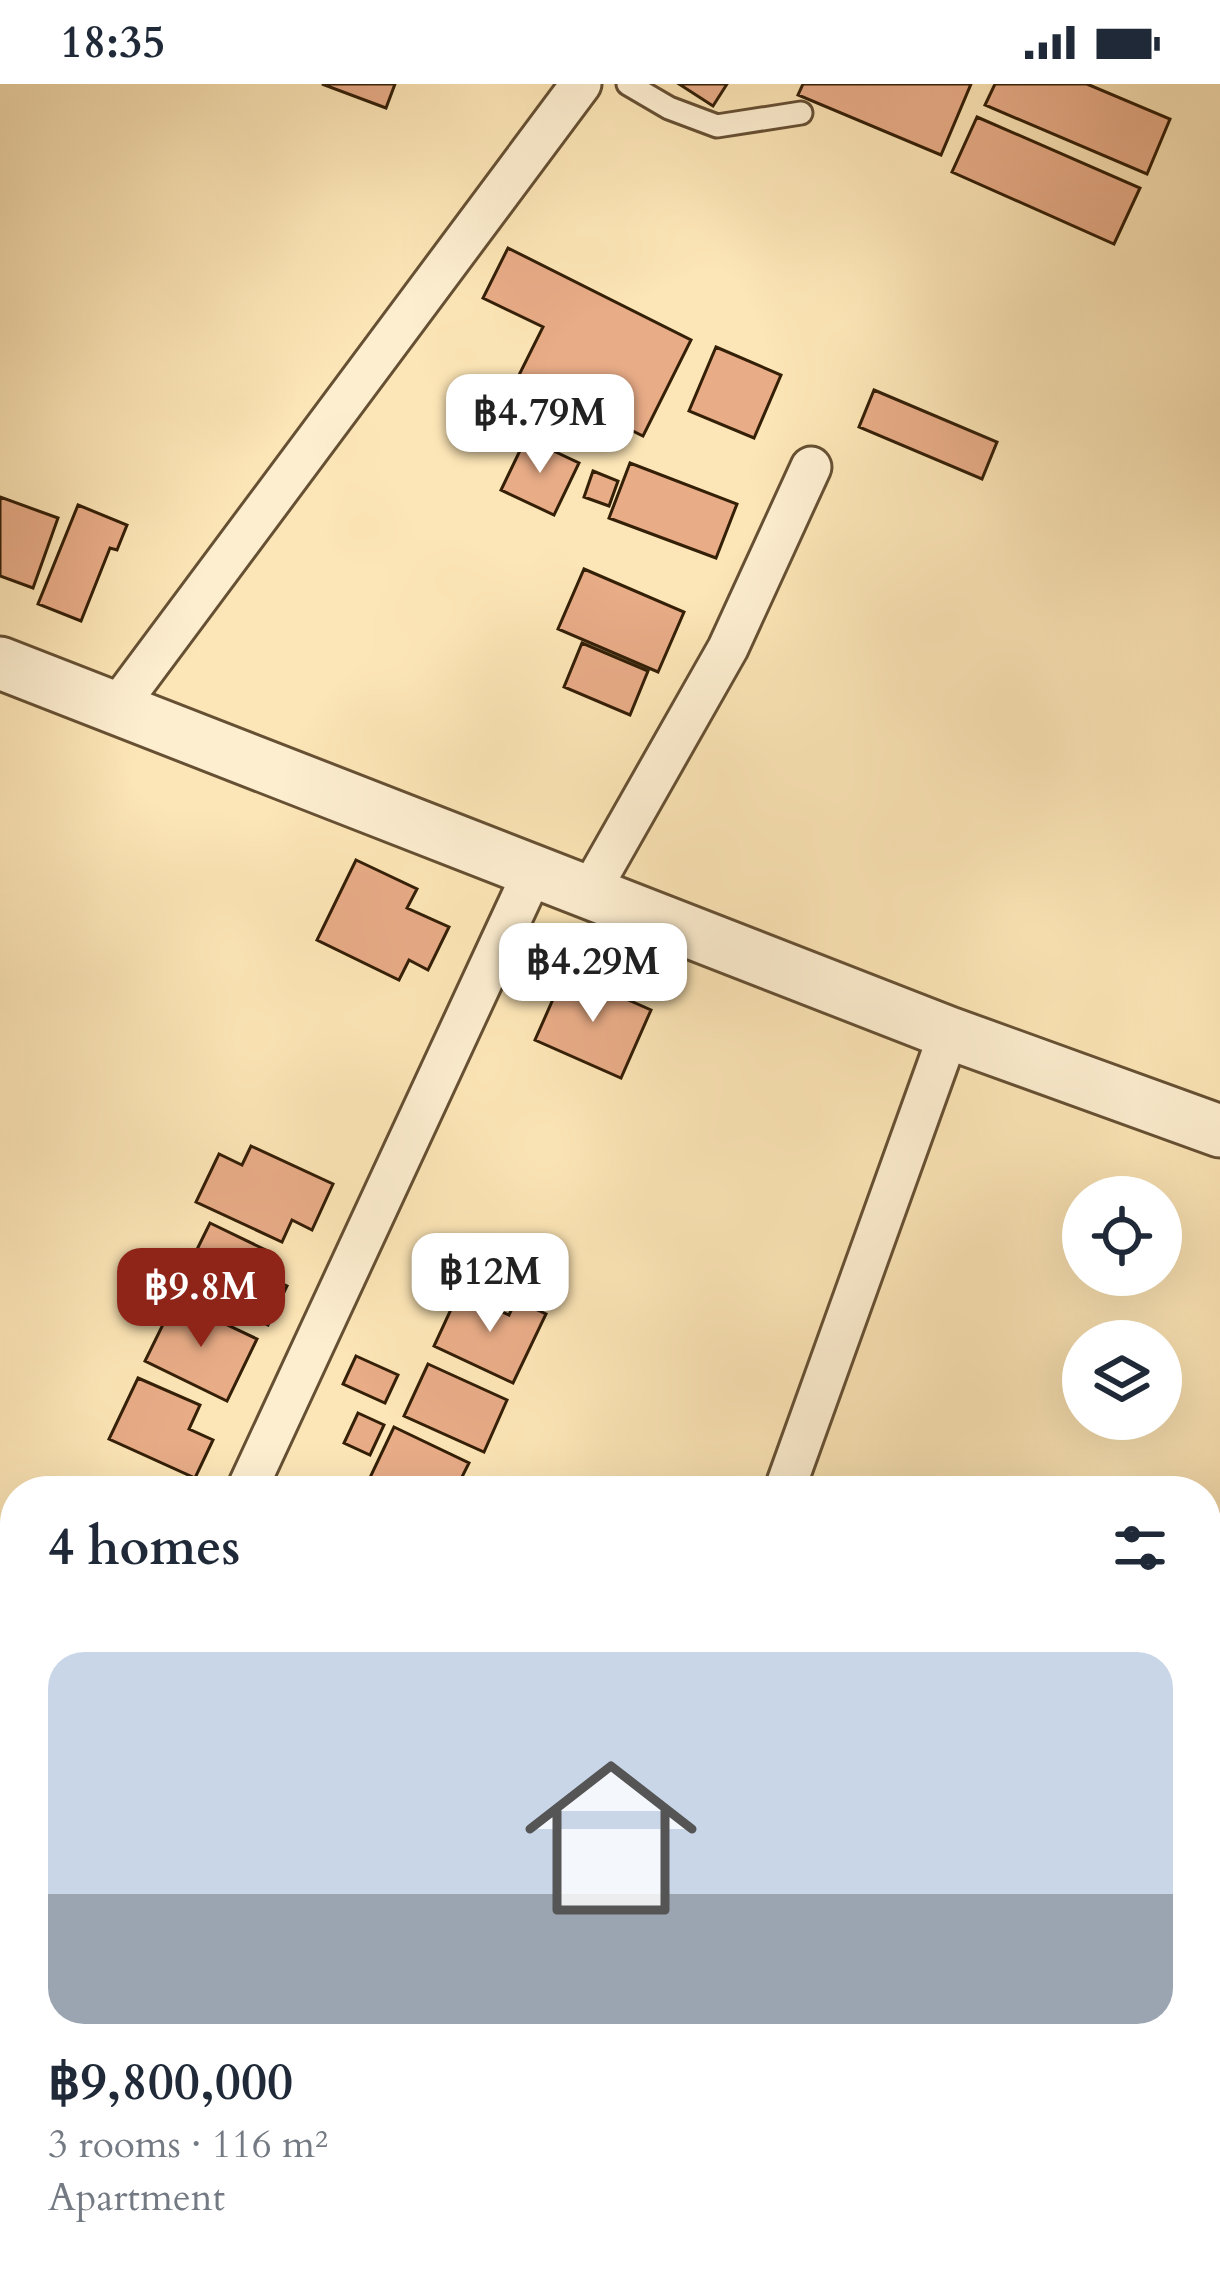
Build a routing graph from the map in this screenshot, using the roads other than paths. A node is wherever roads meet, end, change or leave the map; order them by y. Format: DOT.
graph roads {
  1 [pos="581,84"];
  2 [pos="628,84"];
  3 [pos="801,112"];
  4 [pos="811,467"];
  5 [pos="0,664"];
  6 [pos="117,707"];
  7 [pos="534,870"];
  8 [pos="590,891"];
  9 [pos="949,1033"];
  10 [pos="1220,1131"];
  11 [pos="253,1476"];
  12 [pos="789,1476"];
  1 -- 6 [label="street"];
  2 -- 3 [label="lane"];
  4 -- 8 [label="street"];
  5 -- 6 [label="street"];
  6 -- 7 [label="street"];
  7 -- 8 [label="street"];
  7 -- 11 [label="street"];
  8 -- 9 [label="street"];
  9 -- 10 [label="street"];
  9 -- 12 [label="street"];
}
